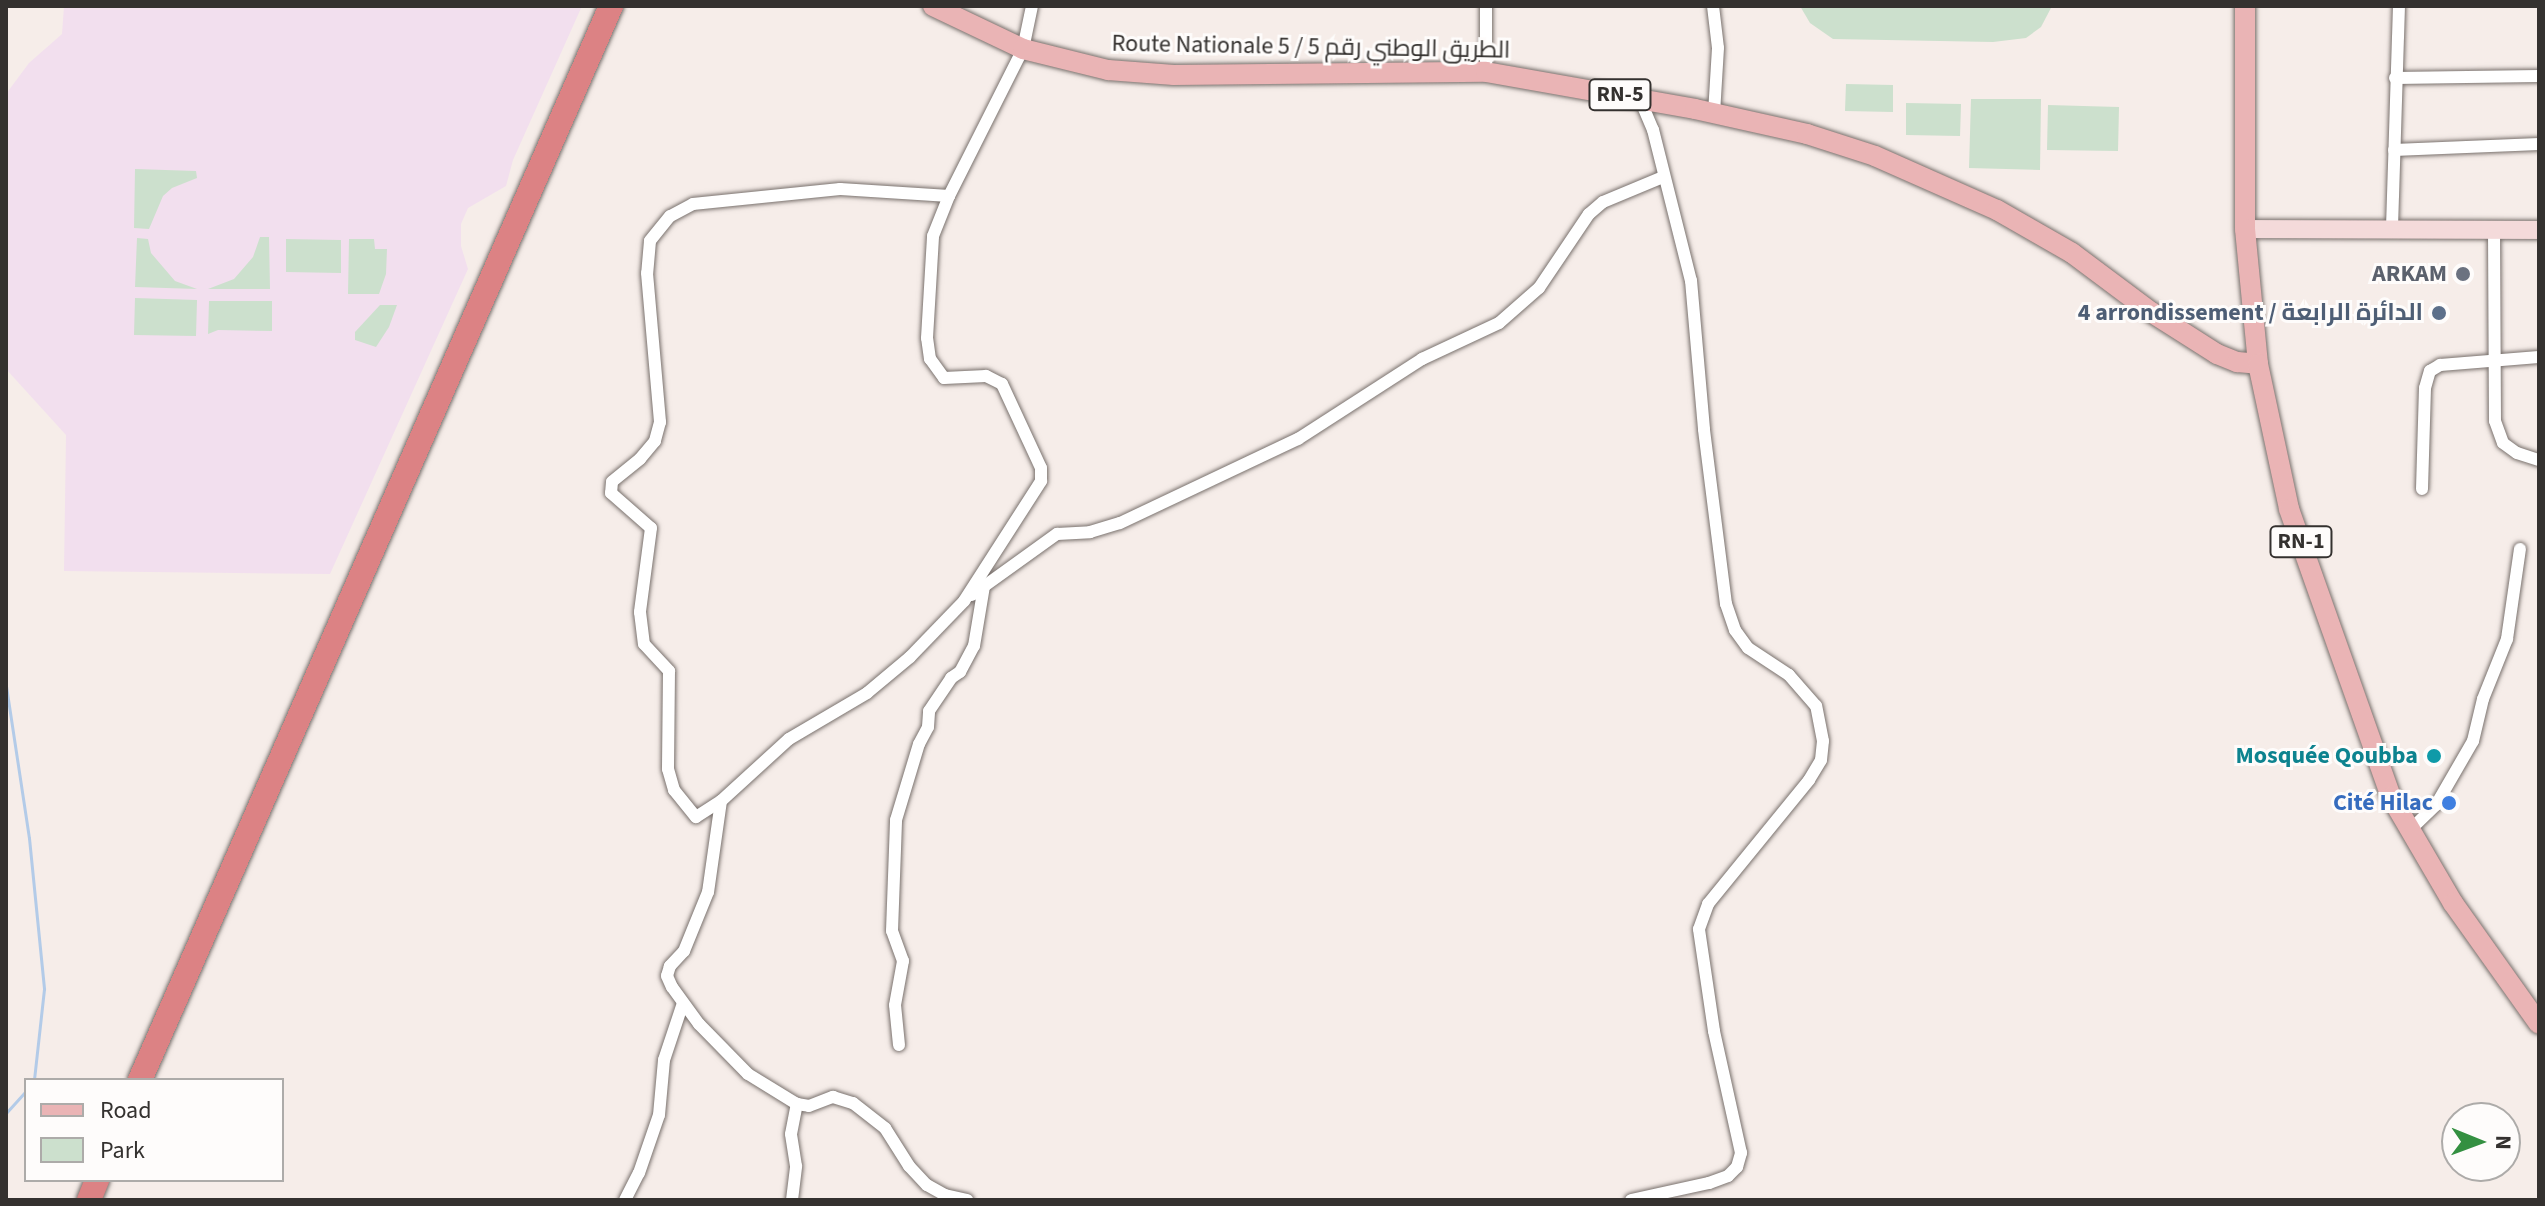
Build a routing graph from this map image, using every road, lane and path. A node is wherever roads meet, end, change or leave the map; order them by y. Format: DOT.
graph roads {
  1 [pos="611,6"];
  2 [pos="933,6"];
  3 [pos="1032,6"];
  4 [pos="1486,6"];
  5 [pos="1713,6"];
  6 [pos="2399,6"];
  7 [pos="2247,8"];
  8 [pos="1023,49"];
  9 [pos="1486,72"];
  10 [pos="2539,76"];
  11 [pos="2395,78"];
  12 [pos="1640,99"];
  13 [pos="1714,113"];
  14 [pos="2539,144"];
  15 [pos="2394,150"];
  16 [pos="1663,177"];
  17 [pos="949,196"];
  18 [pos="2392,228"];
  19 [pos="2245,229"];
  20 [pos="2539,230"];
  21 [pos="2494,231"];
  22 [pos="2539,357"];
  23 [pos="2492,359"];
  24 [pos="2258,364"];
  25 [pos="2539,460"];
  26 [pos="2422,489"];
  27 [pos="2520,549"];
  28 [pos="984,586"];
  29 [pos="964,601"];
  30 [pos="721,801"];
  31 [pos="2410,830"];
  32 [pos="683,1003"];
  33 [pos="2539,1024"];
  34 [pos="899,1045"];
  35 [pos="141,1078"];
  36 [pos="797,1104"];
  37 [pos="625,1200"];
  38 [pos="792,1200"];
  39 [pos="967,1200"];
  40 [pos="1631,1200"];
  1 -- 35 [label="highway"];
  2 -- 8 [label="main road, Route Nationale 5 / الطريق الوطني رقم 5 / RN-5"];
  3 -- 8 [label="street"];
  4 -- 9 [label="street"];
  5 -- 13 [label="street"];
  6 -- 11 [label="street"];
  7 -- 19 [label="main road, RN-1"];
  8 -- 9 [label="main road, Route Nationale 5 / الطريق الوطني رقم 5 / RN-5"];
  8 -- 17 [label="street"];
  9 -- 12 [label="main road, Route Nationale 5 / الطريق الوطني رقم 5 / RN-5"];
  10 -- 11 [label="street"];
  11 -- 15 [label="street"];
  12 -- 13 [label="main road, Route Nationale 5 / الطريق الوطني رقم 5 / RN-5"];
  12 -- 16 [label="street"];
  13 -- 24 [label="main road, Route Nationale 5 / الطريق الوطني رقم 5 / RN-5"];
  14 -- 15 [label="street"];
  15 -- 18 [label="street"];
  16 -- 28 [label="street"];
  16 -- 40 [label="street"];
  17 -- 29 [label="street"];
  17 -- 30 [label="street"];
  18 -- 19 [label="street"];
  18 -- 21 [label="street"];
  19 -- 24 [label="main road, RN-1"];
  20 -- 21 [label="street"];
  21 -- 23 [label="street"];
  22 -- 23 [label="street"];
  23 -- 25 [label="street"];
  23 -- 26 [label="street"];
  24 -- 31 [label="main road, RN-1"];
  27 -- 31 [label="street"];
  28 -- 29 [label="street"];
  28 -- 34 [label="street"];
  29 -- 30 [label="street"];
  30 -- 32 [label="street"];
  31 -- 33 [label="main road, RN-1"];
  32 -- 36 [label="street"];
  32 -- 37 [label="street"];
  36 -- 38 [label="street"];
  36 -- 39 [label="street"];
}
